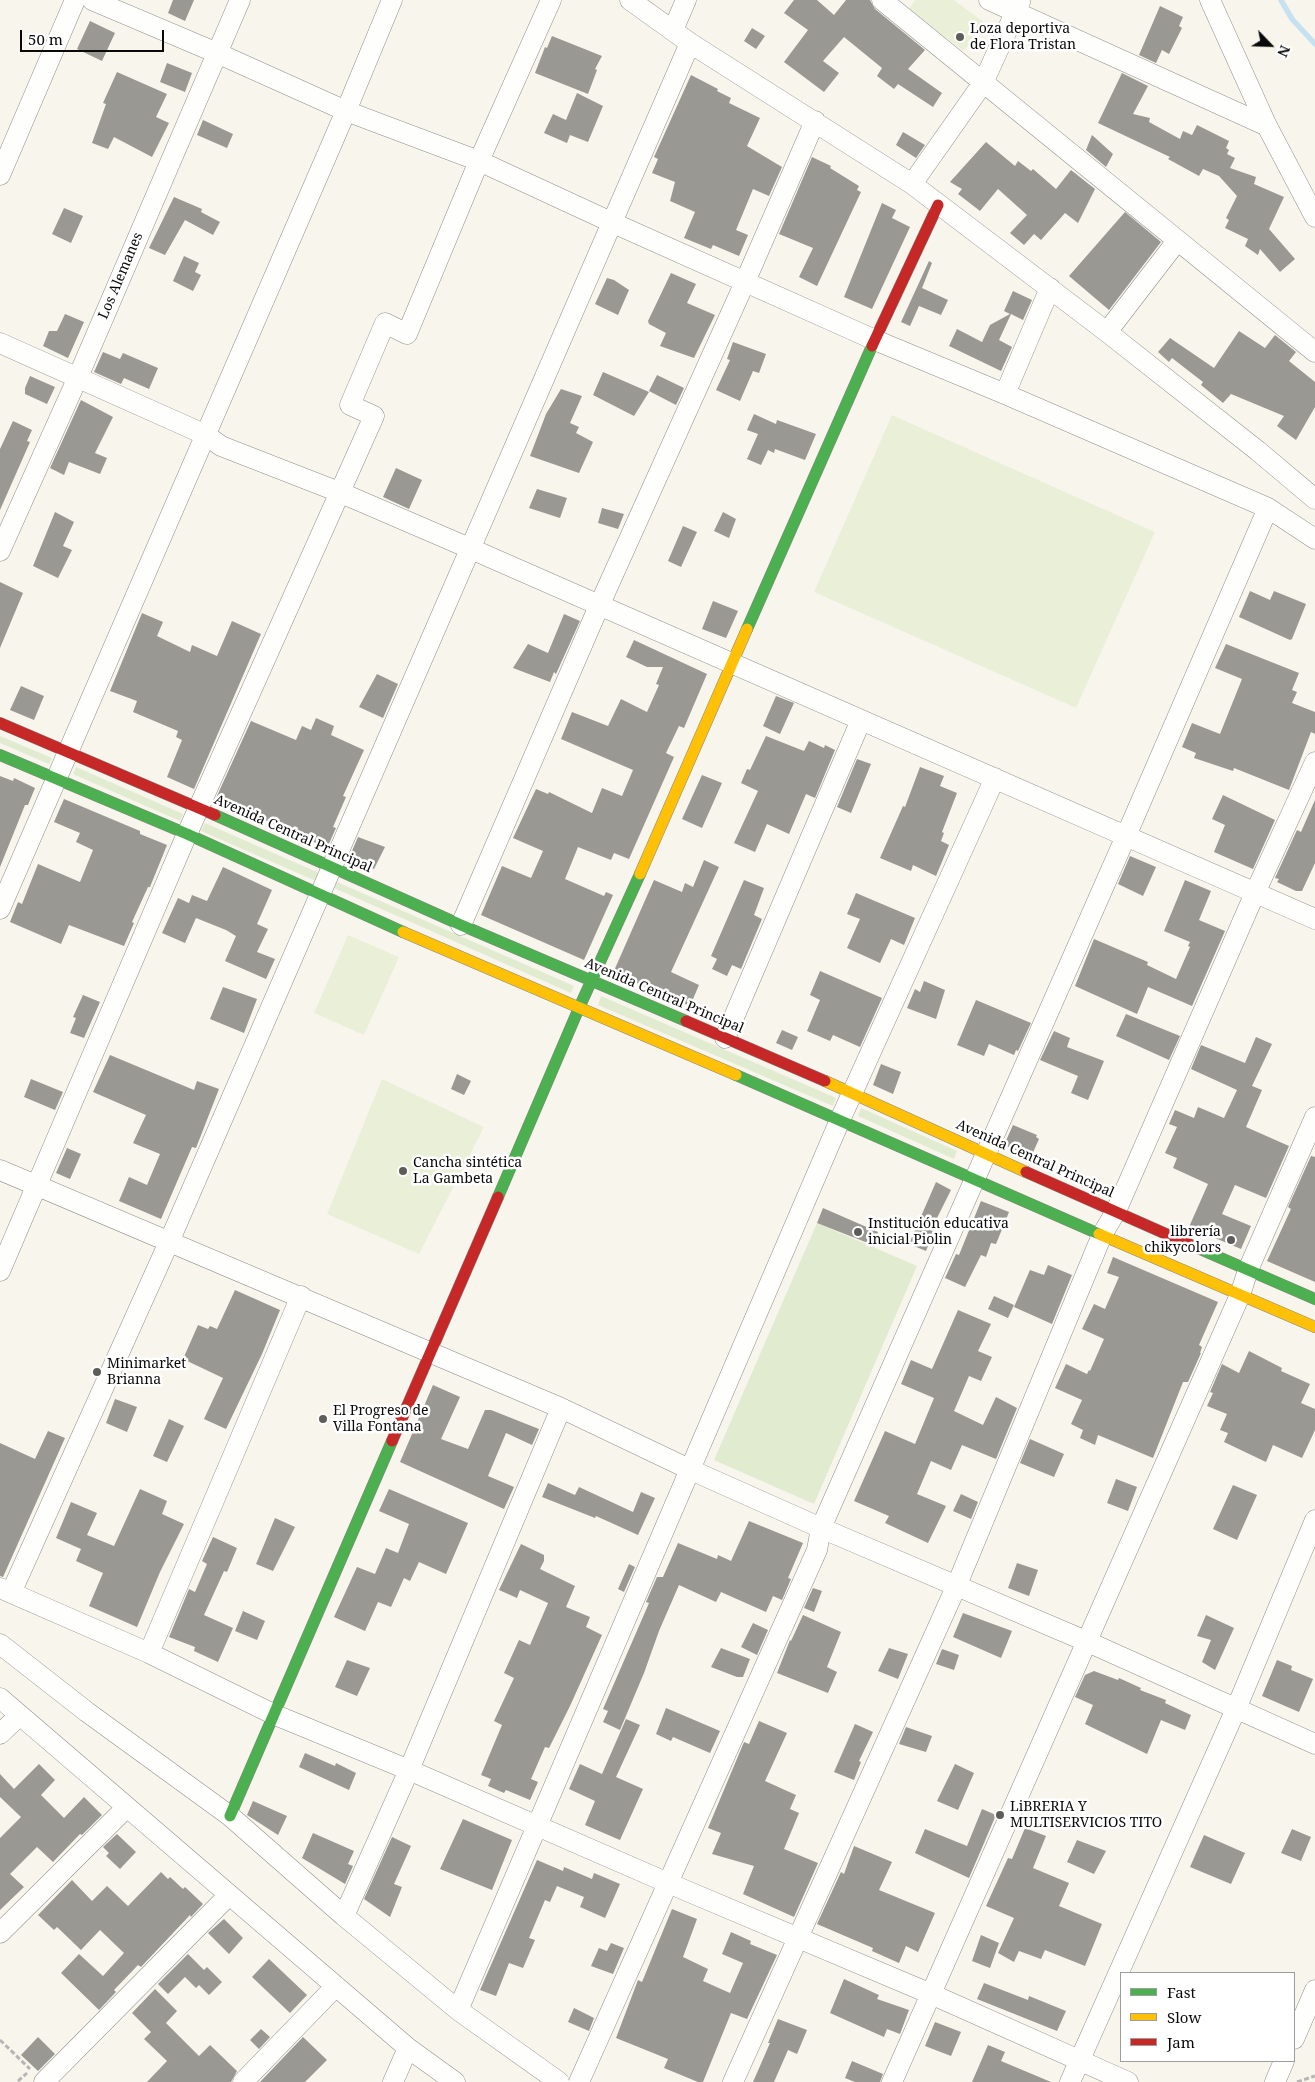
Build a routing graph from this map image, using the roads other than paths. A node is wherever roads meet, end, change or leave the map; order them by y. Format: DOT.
graph roads {
  1 [pos="76,0"];
  2 [pos="92,0"];
  3 [pos="240,0"];
  4 [pos="392,0"];
  5 [pos="551,0"];
  6 [pos="630,0"];
  7 [pos="686,0"];
  8 [pos="882,0"];
  9 [pos="989,0"];
  10 [pos="1210,0"];
  11 [pos="1018,6"];
  12 [pos="673,30"];
  13 [pos="690,42"];
  14 [pos="217,53"];
  15 [pos="983,83"];
  16 [pos="346,111"];
  17 [pos="815,121"];
  18 [pos="1266,126"];
  19 [pos="479,161"];
  20 [pos="0,175"];
  21 [pos="912,184"];
  22 [pos="938,205"];
  23 [pos="1315,217"];
  24 [pos="611,222"];
  25 [pos="1177,241"];
  26 [pos="745,282"];
  27 [pos="1050,288"];
  28 [pos="1107,332"];
  29 [pos="875,340"];
  30 [pos="0,343"];
  31 [pos="1315,352"];
  32 [pos="78,377"];
  33 [pos="1005,394"];
  34 [pos="206,435"];
  35 [pos="339,492"];
  36 [pos="1315,499"];
  37 [pos="1268,508"];
  38 [pos="1315,539"];
  39 [pos="469,548"];
  40 [pos="0,551"];
  41 [pos="599,606"];
  42 [pos="732,664"];
  43 [pos="861,720"];
  44 [pos="0,723"];
  45 [pos="67,751"];
  46 [pos="0,755"];
  47 [pos="1315,762"];
  48 [pos="57,778"];
  49 [pos="995,778"];
  50 [pos="199,808"];
  51 [pos="186,834"];
  52 [pos="1126,836"];
  53 [pos="331,868"];
  54 [pos="1255,893"];
  55 [pos="320,894"];
  56 [pos="0,908"];
  57 [pos="1315,919"];
  58 [pos="461,925"];
  59 [pos="592,982"];
  60 [pos="579,1008"];
  61 [pos="725,1038"];
  62 [pos="853,1093"];
  63 [pos="1315,1117"];
  64 [pos="840,1120"];
  65 [pos="985,1154"];
  66 [pos="0,1170"];
  67 [pos="973,1180"];
  68 [pos="37,1187"];
  69 [pos="1116,1211"];
  70 [pos="1102,1235"];
  71 [pos="169,1242"];
  72 [pos="0,1270"];
  73 [pos="1248,1270"];
  74 [pos="1240,1295"];
  75 [pos="301,1296"];
  76 [pos="1315,1299"];
  77 [pos="1315,1327"];
  78 [pos="429,1351"];
  79 [pos="561,1408"];
  80 [pos="691,1470"];
  81 [pos="1315,1520"];
  82 [pos="820,1528"];
  83 [pos="956,1587"];
  84 [pos="5,1590"];
  85 [pos="1088,1642"];
  86 [pos="0,1644"];
  87 [pos="149,1653"];
  88 [pos="0,1698"];
  89 [pos="1236,1709"];
  90 [pos="273,1714"];
  91 [pos="19,1716"];
  92 [pos="0,1734"];
  93 [pos="1315,1744"];
  94 [pos="409,1770"];
  95 [pos="127,1808"];
  96 [pos="230,1816"];
  97 [pos="538,1825"];
  98 [pos="668,1883"];
  99 [pos="229,1895"];
  100 [pos="344,1916"];
  101 [pos="0,1933"];
  102 [pos="797,1938"];
  103 [pos="336,1986"];
  104 [pos="1315,1990"];
  105 [pos="931,1994"];
  106 [pos="458,2010"];
  107 [pos="1295,2037"];
  108 [pos="408,2048"];
  109 [pos="1079,2061"];
  110 [pos="1284,2062"];
  111 [pos="37,2076"];
  112 [pos="242,2082"];
  113 [pos="393,2082"];
  114 [pos="455,2082"];
  115 [pos="559,2082"];
  116 [pos="579,2082"];
  117 [pos="734,2082"];
  118 [pos="892,2082"];
  119 [pos="1070,2082"];
  120 [pos="1128,2082"];
  121 [pos="1275,2082"];
  1 -- 20 [label="street"];
  2 -- 14 [label="street"];
  3 -- 14 [label="street, Los Alemanes"];
  4 -- 16 [label="street"];
  5 -- 19 [label="street"];
  6 -- 12 [label="street"];
  7 -- 12 [label="street"];
  8 -- 15 [label="street"];
  9 -- 11 [label="street"];
  10 -- 18 [label="street"];
  11 -- 15 [label="street"];
  11 -- 18 [label="street"];
  12 -- 13 [label="street"];
  13 -- 17 [label="street"];
  13 -- 24 [label="street"];
  14 -- 16 [label="street"];
  14 -- 32 [label="street, Los Alemanes"];
  15 -- 21 [label="street"];
  15 -- 25 [label="street"];
  16 -- 19 [label="street"];
  16 -- 34 [label="street"];
  17 -- 21 [label="street"];
  17 -- 26 [label="street"];
  18 -- 23 [label="street"];
  19 -- 24 [label="street"];
  19 -- 35 [label="street"];
  21 -- 22 [label="street"];
  22 -- 27 [label="street"];
  22 -- 29 [label="street"];
  24 -- 26 [label="street"];
  24 -- 39 [label="street"];
  25 -- 28 [label="street"];
  25 -- 31 [label="street"];
  26 -- 29 [label="street"];
  26 -- 41 [label="street"];
  27 -- 28 [label="street"];
  27 -- 33 [label="street"];
  28 -- 36 [label="street"];
  29 -- 33 [label="street"];
  29 -- 42 [label="street"];
  30 -- 32 [label="street"];
  32 -- 34 [label="street"];
  32 -- 40 [label="street, Los Alemanes"];
  33 -- 37 [label="street"];
  34 -- 35 [label="street"];
  34 -- 45 [label="street"];
  35 -- 39 [label="street"];
  35 -- 50 [label="street"];
  37 -- 38 [label="street"];
  37 -- 52 [label="street"];
  39 -- 41 [label="street"];
  39 -- 53 [label="street"];
  41 -- 42 [label="street"];
  41 -- 58 [label="street"];
  42 -- 43 [label="street"];
  42 -- 59 [label="street"];
  43 -- 49 [label="street"];
  43 -- 61 [label="street"];
  44 -- 45 [label="street, Avenida Central Principal"];
  45 -- 48 [label="street"];
  45 -- 50 [label="street, Avenida Central Principal"];
  46 -- 48 [label="street"];
  47 -- 54 [label="street"];
  48 -- 51 [label="street"];
  48 -- 56 [label="street"];
  49 -- 52 [label="street"];
  49 -- 62 [label="street"];
  50 -- 51 [label="street"];
  50 -- 53 [label="street, Avenida Central Principal"];
  51 -- 55 [label="street"];
  51 -- 68 [label="street"];
  52 -- 54 [label="street"];
  52 -- 65 [label="street"];
  53 -- 55 [label="street"];
  53 -- 58 [label="street, Avenida Central Principal"];
  54 -- 57 [label="street"];
  54 -- 69 [label="street"];
  55 -- 60 [label="street"];
  55 -- 71 [label="street"];
  58 -- 59 [label="street, Avenida Central Principal"];
  59 -- 60 [label="street"];
  59 -- 61 [label="street, Avenida Central Principal"];
  60 -- 64 [label="street"];
  60 -- 78 [label="street"];
  61 -- 62 [label="street, Avenida Central Principal"];
  62 -- 64 [label="street"];
  62 -- 65 [label="street, Avenida Central Principal"];
  63 -- 73 [label="street"];
  64 -- 67 [label="street"];
  64 -- 80 [label="street"];
  65 -- 67 [label="street"];
  65 -- 69 [label="street, Avenida Central Principal"];
  66 -- 68 [label="street"];
  67 -- 70 [label="street"];
  67 -- 82 [label="street"];
  68 -- 71 [label="street"];
  68 -- 72 [label="street"];
  69 -- 70 [label="street"];
  69 -- 73 [label="street, Avenida Central Principal"];
  70 -- 74 [label="street"];
  70 -- 83 [label="street"];
  71 -- 75 [label="street"];
  71 -- 84 [label="street"];
  73 -- 74 [label="street"];
  73 -- 76 [label="street, Avenida Central Principal"];
  74 -- 77 [label="street"];
  74 -- 85 [label="street"];
  75 -- 78 [label="street"];
  75 -- 87 [label="street"];
  78 -- 79 [label="street"];
  78 -- 90 [label="street"];
  79 -- 80 [label="street"];
  79 -- 94 [label="street"];
  80 -- 82 [label="street"];
  80 -- 97 [label="street"];
  81 -- 89 [label="street"];
  82 -- 83 [label="street"];
  82 -- 98 [label="street"];
  83 -- 85 [label="street"];
  83 -- 102 [label="street"];
  84 -- 87 [label="street"];
  85 -- 89 [label="street"];
  85 -- 105 [label="street"];
  86 -- 96 [label="street"];
  87 -- 90 [label="street"];
  88 -- 91 [label="street"];
  89 -- 93 [label="street"];
  89 -- 109 [label="street"];
  90 -- 94 [label="street"];
  90 -- 96 [label="street"];
  91 -- 92 [label="street"];
  91 -- 95 [label="street"];
  94 -- 97 [label="street"];
  94 -- 100 [label="street"];
  95 -- 99 [label="street"];
  95 -- 101 [label="street"];
  96 -- 100 [label="street"];
  97 -- 98 [label="street"];
  97 -- 106 [label="street"];
  98 -- 102 [label="street"];
  98 -- 116 [label="street"];
  99 -- 103 [label="street"];
  99 -- 111 [label="street"];
  100 -- 106 [label="street"];
  102 -- 105 [label="street"];
  102 -- 117 [label="street"];
  103 -- 108 [label="street"];
  103 -- 112 [label="street"];
  104 -- 107 [label="street"];
  105 -- 109 [label="street"];
  105 -- 118 [label="street"];
  106 -- 115 [label="street"];
  108 -- 113 [label="street"];
  108 -- 114 [label="street"];
  109 -- 119 [label="street"];
  109 -- 120 [label="street"];
  110 -- 121 [label="street"];
}
